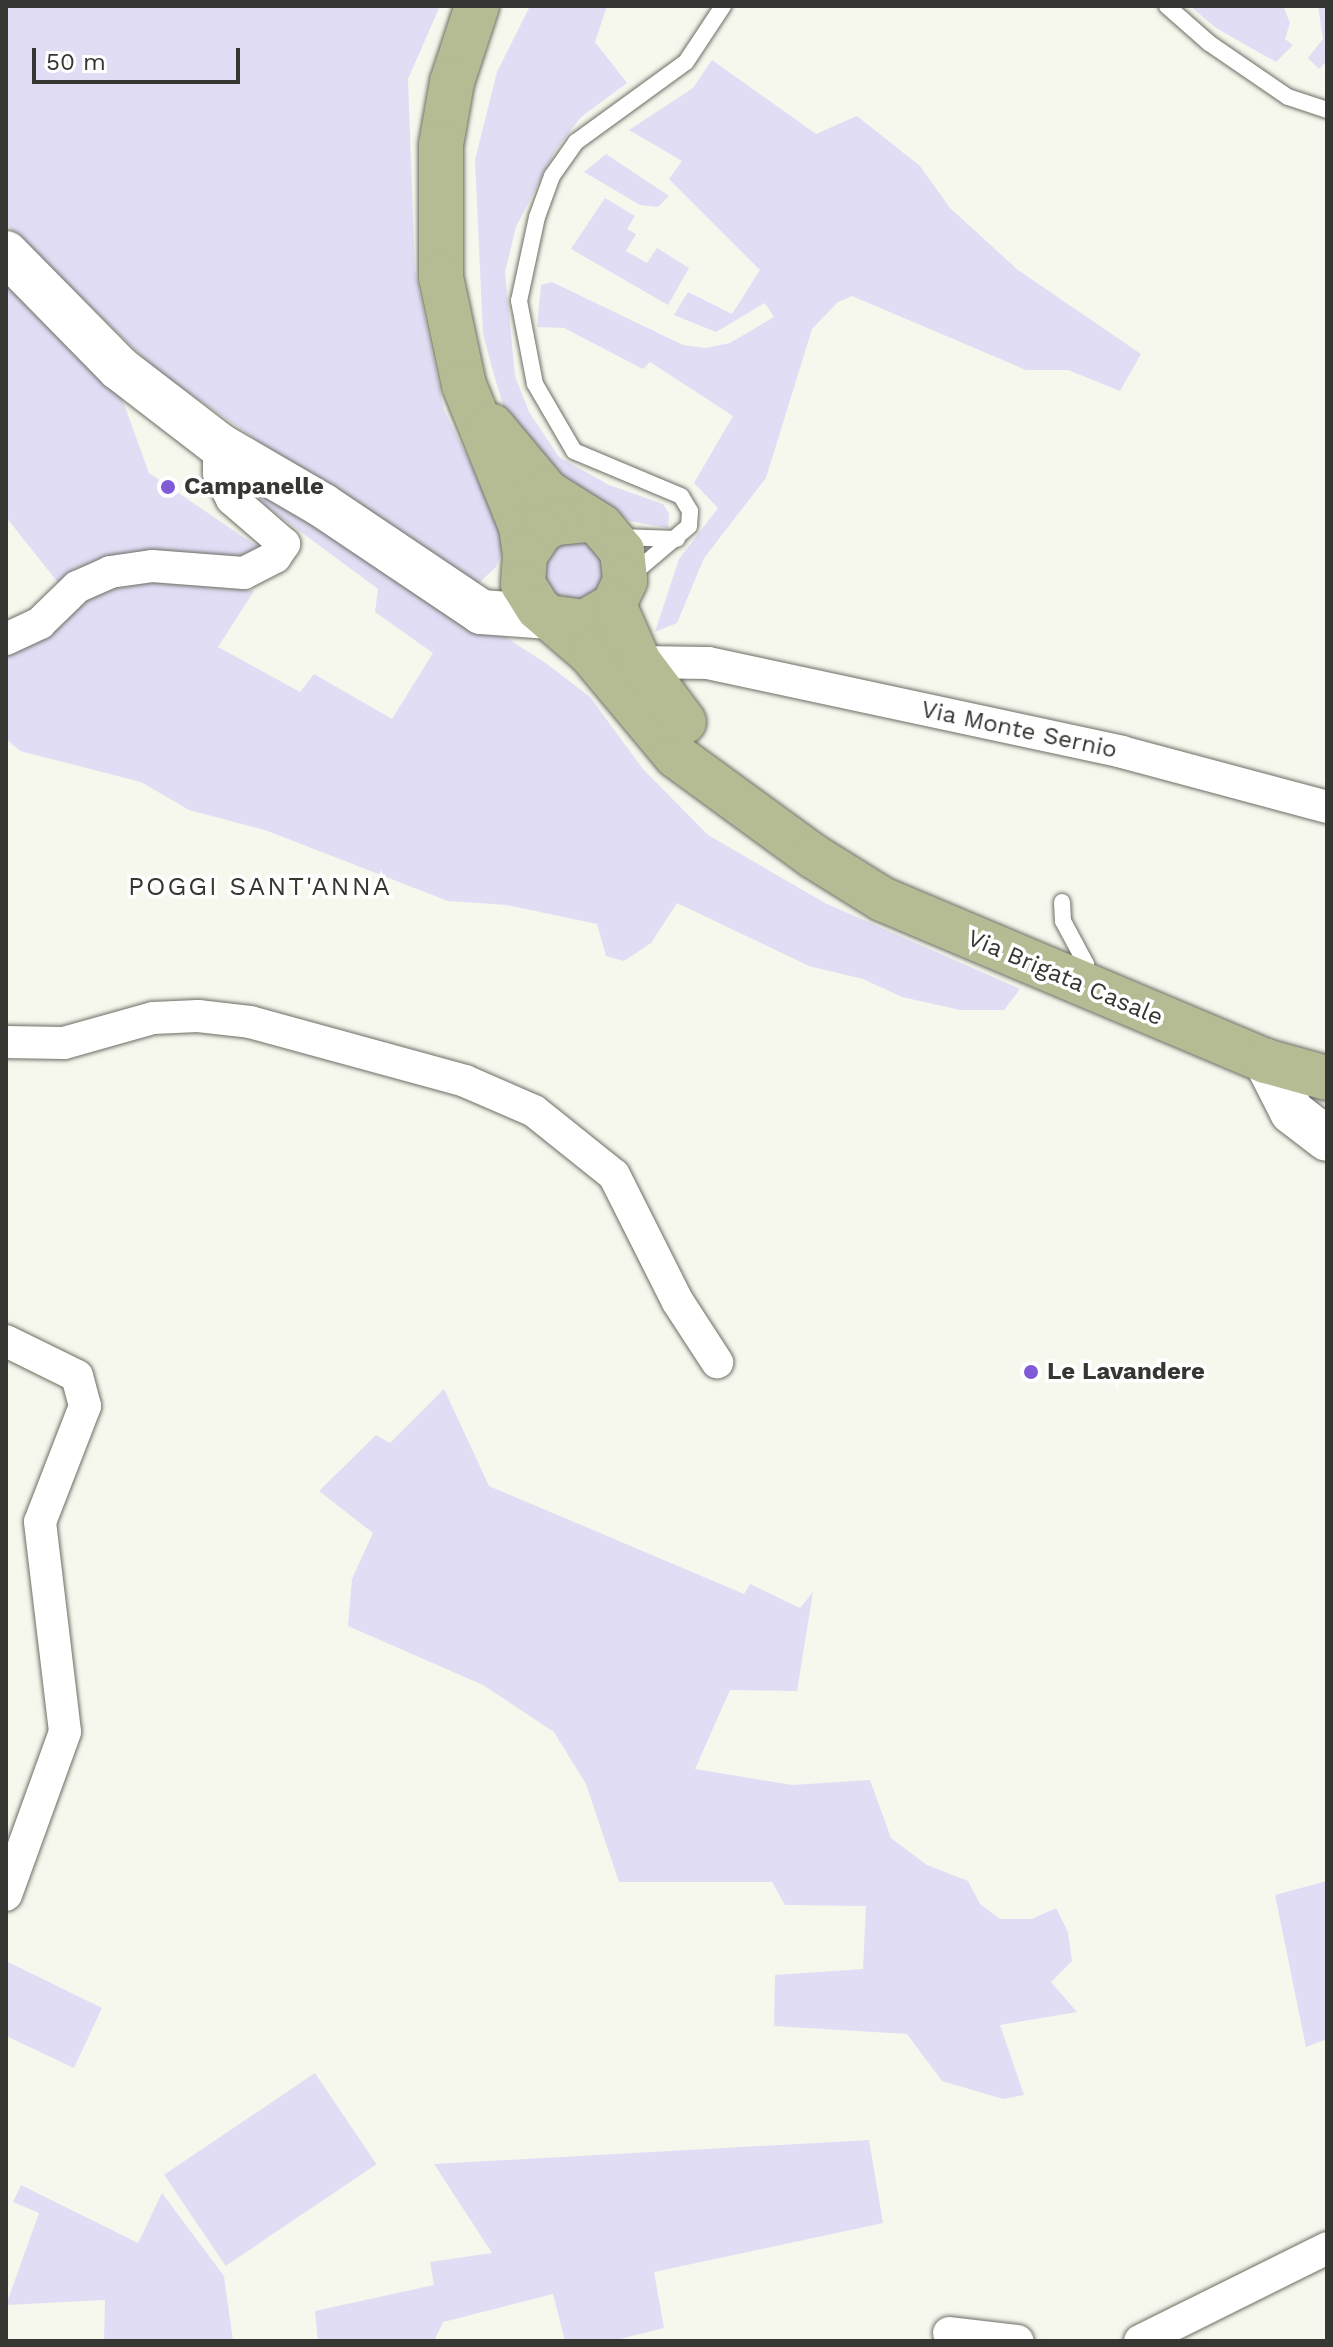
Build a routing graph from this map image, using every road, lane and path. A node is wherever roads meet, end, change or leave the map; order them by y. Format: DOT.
graph roads {
  1 [pos="477,6"];
  2 [pos="723,6"];
  3 [pos="1167,6"];
  4 [pos="1327,110"];
  5 [pos="6,253"];
  6 [pos="464,385"];
  7 [pos="219,445"];
  8 [pos="600,528"];
  9 [pos="677,539"];
  10 [pos="524,562"];
  11 [pos="437,583"];
  12 [pos="620,593"];
  13 [pos="550,617"];
  14 [pos="6,639"];
  15 [pos="639,662"];
  16 [pos="708,663"];
  17 [pos="665,700"];
  18 [pos="1327,807"];
  19 [pos="813,856"];
  20 [pos="1062,902"];
  21 [pos="1080,984"];
  22 [pos="6,1042"];
  23 [pos="1266,1061"];
  24 [pos="1327,1078"];
  25 [pos="1327,1139"];
  26 [pos="6,1341"];
  27 [pos="717,1362"];
  28 [pos="6,1895"];
  29 [pos="1327,2248"];
  30 [pos="949,2333"];
  31 [pos="1018,2341"];
  32 [pos="1140,2341"];
  1 -- 6 [label="main road, Via Brigata Casale"];
  2 -- 9 [label="lane"];
  3 -- 4 [label="lane"];
  5 -- 7 [label="street"];
  6 -- 8 [label="main road, Via Brigata Casale"];
  6 -- 10 [label="main road, Via Brigata Casale"];
  7 -- 11 [label="street"];
  7 -- 14 [label="street"];
  8 -- 9 [label="lane"];
  8 -- 10 [label="main road"];
  8 -- 12 [label="main road, Via Brigata Casale"];
  9 -- 12 [label="lane"];
  10 -- 11 [label="street"];
  10 -- 13 [label="main road, Via Brigata Casale"];
  11 -- 13 [label="street"];
  12 -- 13 [label="main road"];
  12 -- 15 [label="main road, Via Brigata Casale"];
  13 -- 17 [label="street"];
  13 -- 19 [label="main road, Via Brigata Casale"];
  15 -- 16 [label="street, Via Monte Sernio"];
  15 -- 17 [label="main road, Via Brigata Casale"];
  16 -- 17 [label="street"];
  16 -- 18 [label="street, Via Monte Sernio"];
  17 -- 19 [label="main road, Via Brigata Casale"];
  19 -- 21 [label="main road, Via Brigata Casale"];
  20 -- 21 [label="lane"];
  21 -- 23 [label="main road, Via Brigata Casale"];
  22 -- 27 [label="street"];
  23 -- 24 [label="main road, Via Brigata Casale"];
  23 -- 25 [label="street"];
  26 -- 28 [label="street"];
  29 -- 32 [label="street"];
  30 -- 31 [label="street"];
}
